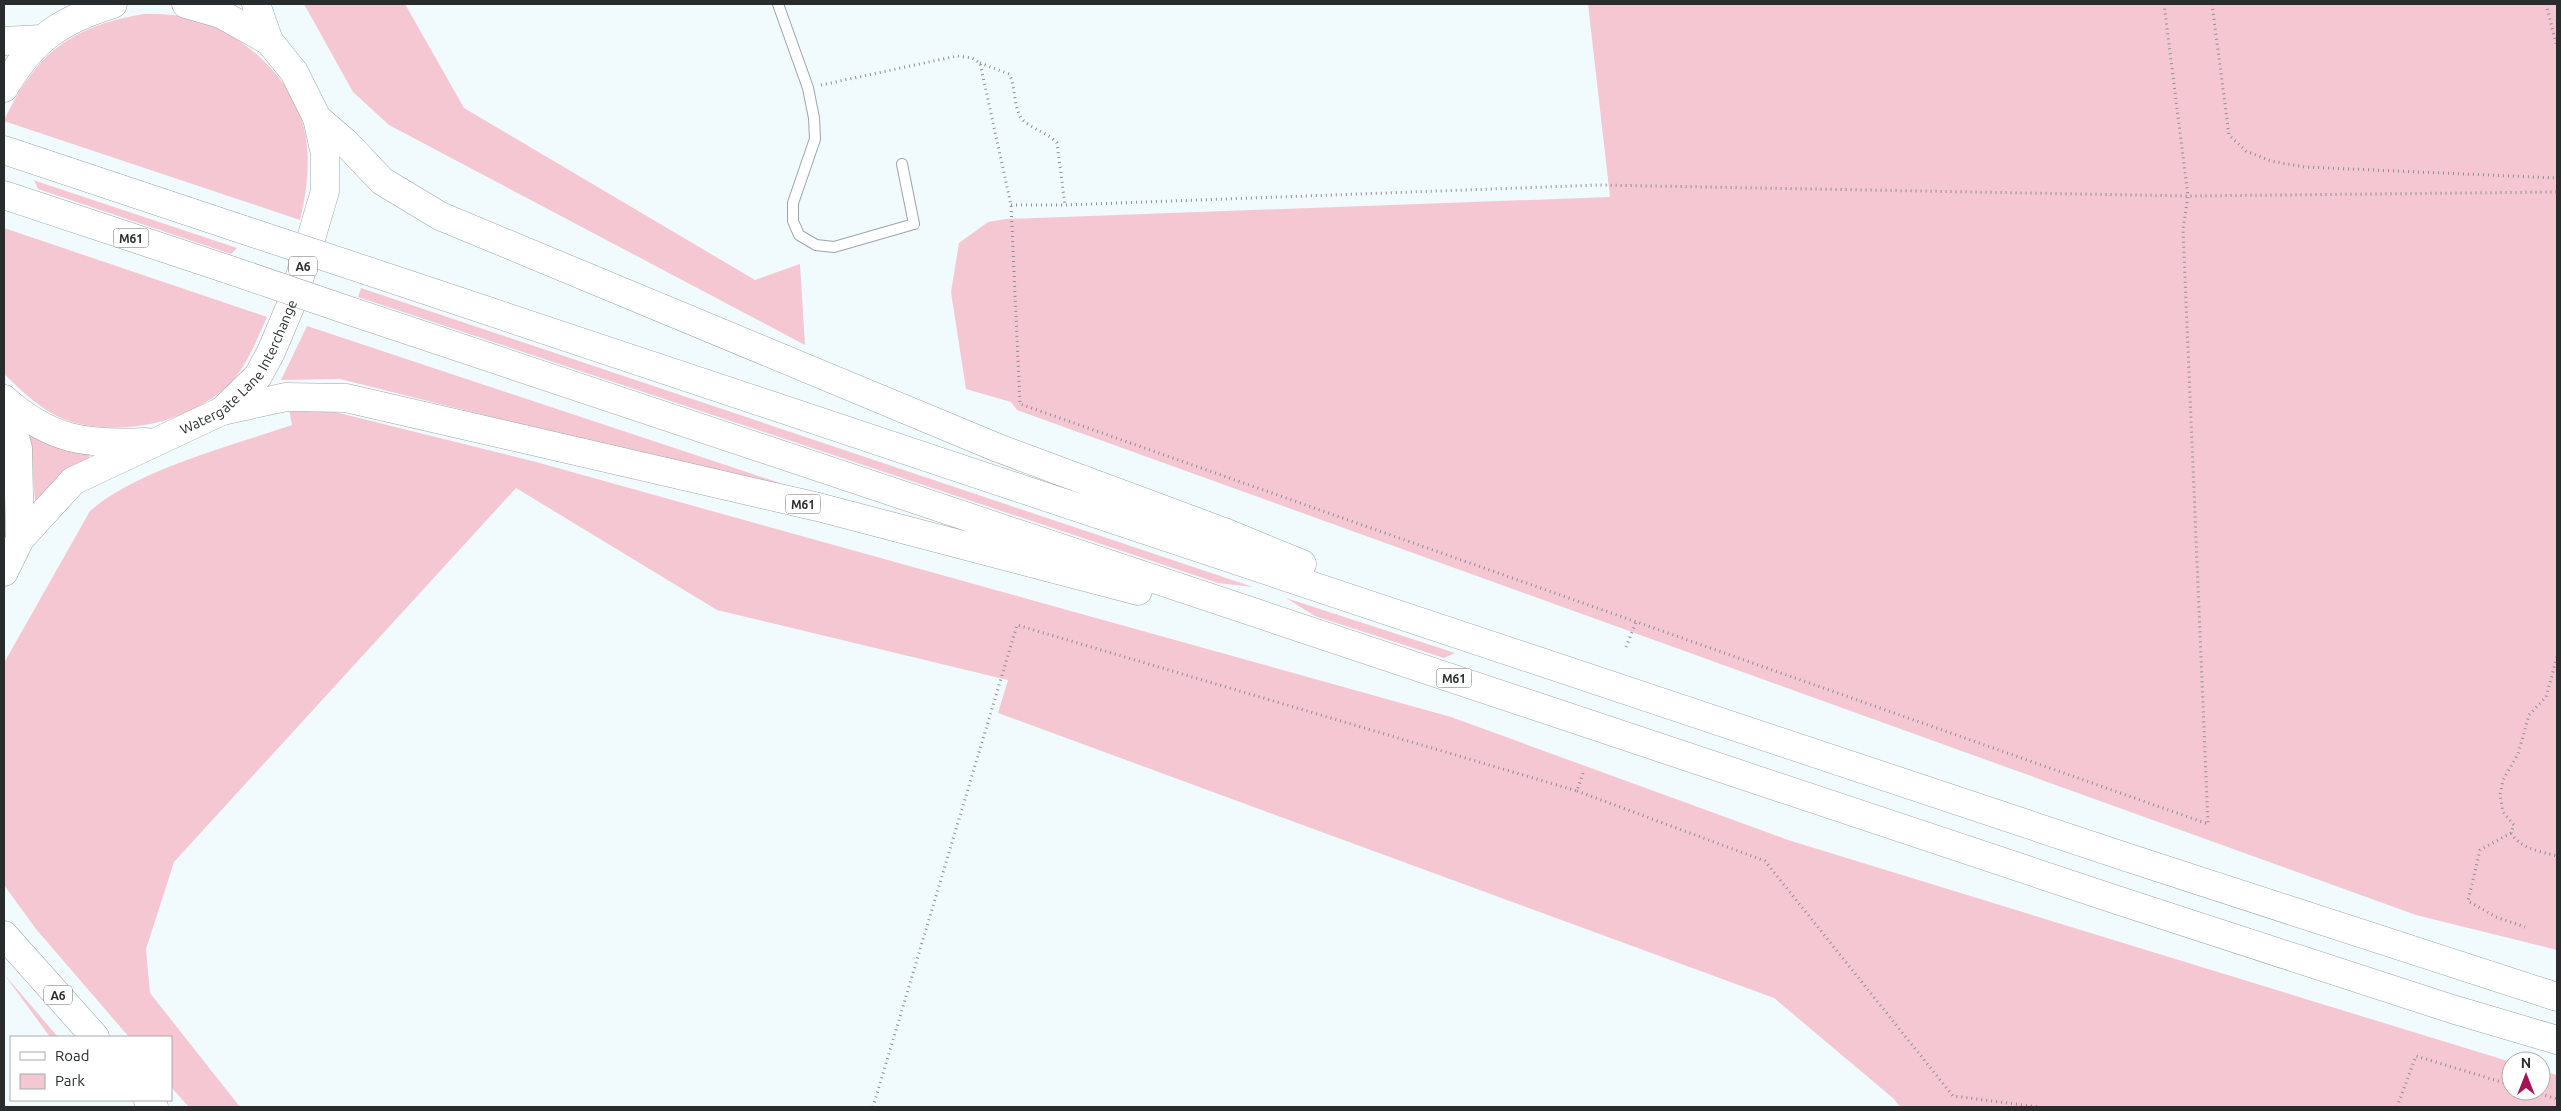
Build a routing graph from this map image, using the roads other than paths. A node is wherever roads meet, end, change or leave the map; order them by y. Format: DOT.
graph roads {
  1 [pos="113,4"];
  2 [pos="186,4"];
  3 [pos="256,4"];
  4 [pos="778,4"];
  5 [pos="41,39"];
  6 [pos="4,40"];
  7 [pos="270,41"];
  8 [pos="4,88"];
  9 [pos="317,118"];
  10 [pos="4,150"];
  11 [pos="902,164"];
  12 [pos="4,196"];
  13 [pos="4,399"];
  14 [pos="222,411"];
  15 [pos="155,442"];
  16 [pos="20,539"];
  17 [pos="4,572"];
  18 [pos="1512,651"];
  19 [pos="1379,653"];
  20 [pos="4,935"];
  21 [pos="2557,997"];
  22 [pos="94,1036"];
  23 [pos="2557,1040"];
  1 -- 5 [label="main road"];
  2 -- 7 [label="main road, Watergate Lane Interchange / A6"];
  3 -- 7 [label="main road"];
  4 -- 11 [label="lane"];
  5 -- 6 [label="main road"];
  5 -- 8 [label="main road"];
  7 -- 9 [label="main road, Watergate Lane Interchange / A6"];
  9 -- 14 [label="main road, Watergate Lane Interchange / A6"];
  9 -- 18 [label="main road"];
  10 -- 18 [label="main road, bridge"];
  12 -- 19 [label="main road, M61, bridge"];
  13 -- 15 [label="main road, Watergate Lane Interchange / A6"];
  13 -- 16 [label="main road, A6"];
  14 -- 15 [label="main road, Watergate Lane Interchange / A6"];
  14 -- 19 [label="main road, M61"];
  15 -- 16 [label="main road, A6"];
  16 -- 17 [label="main road, A6"];
  18 -- 21 [label="main road"];
  19 -- 23 [label="main road, M61"];
  20 -- 22 [label="main road, A6"];
}
